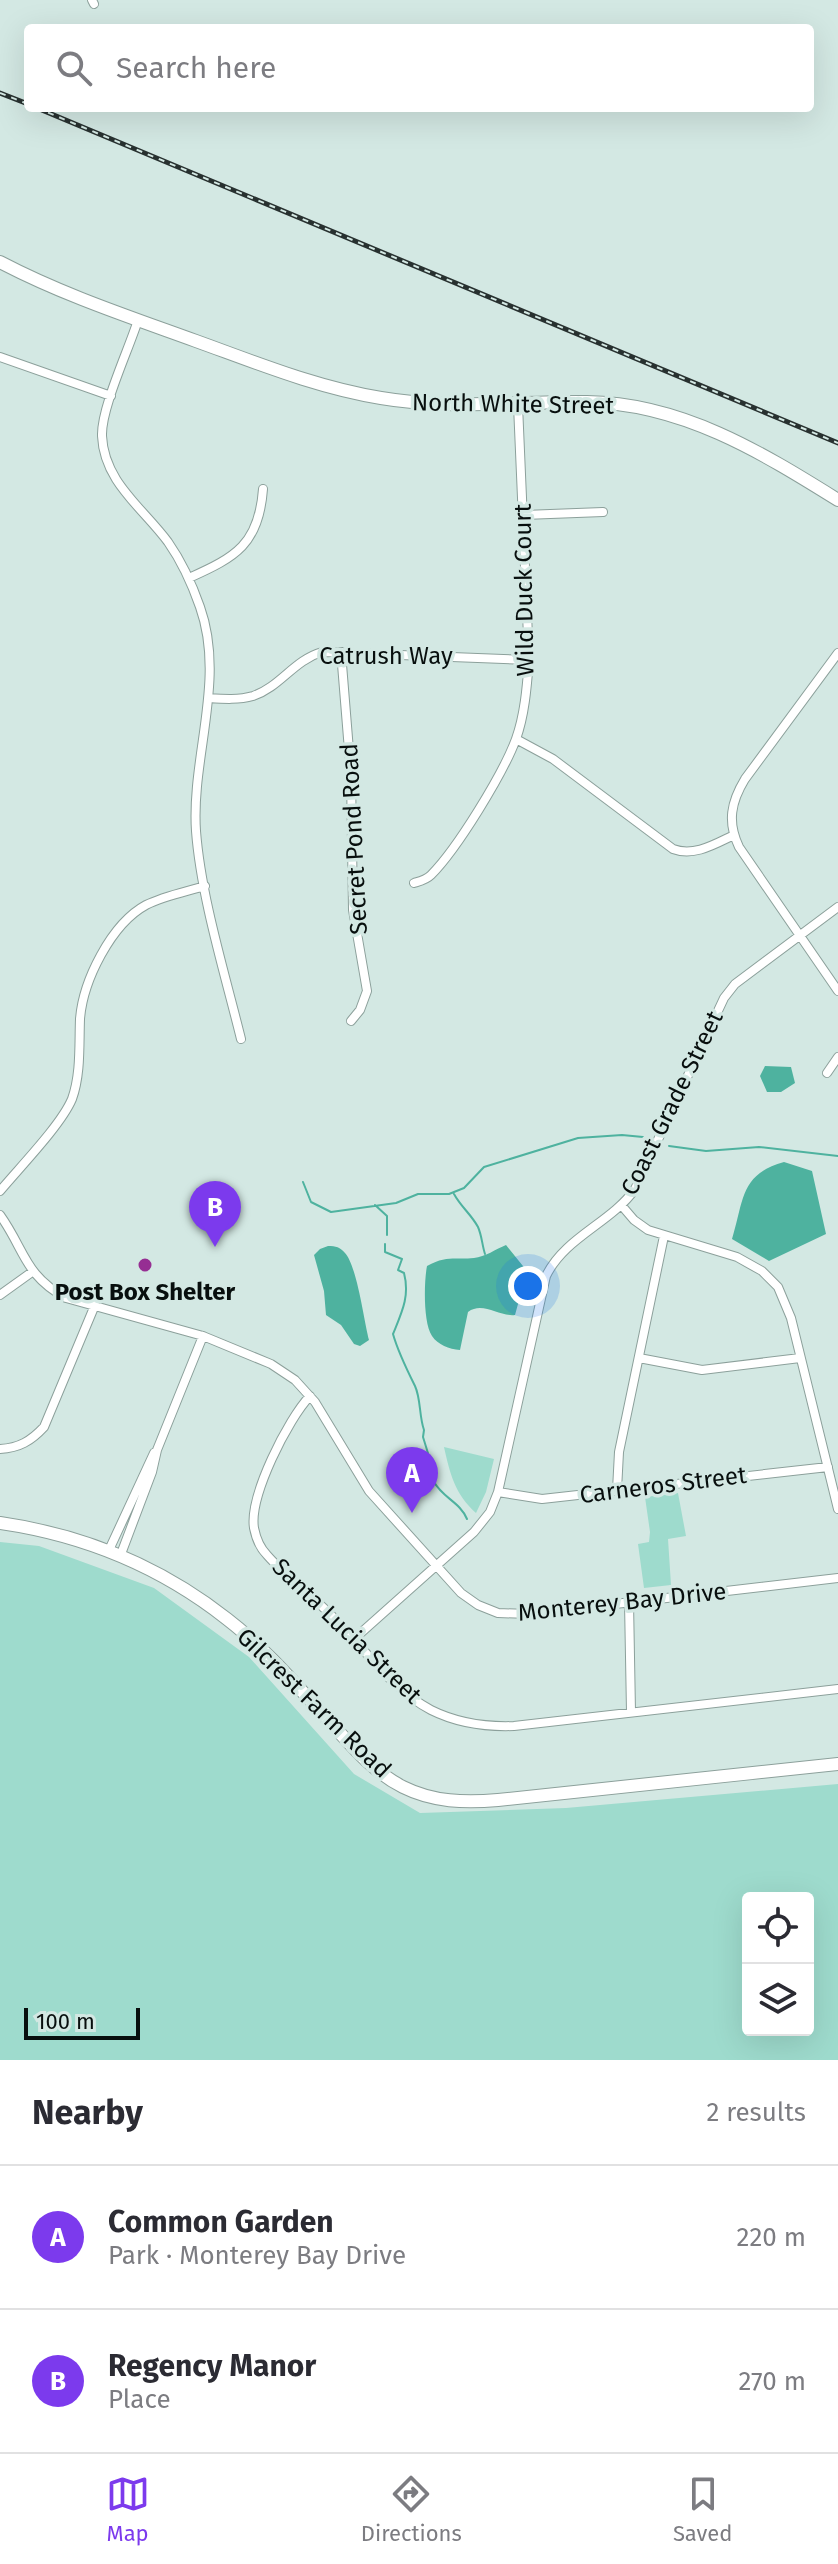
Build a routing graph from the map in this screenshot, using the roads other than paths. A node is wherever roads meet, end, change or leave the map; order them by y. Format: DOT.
graph roads {
  1 [pos="0,262"];
  2 [pos="138,320"];
  3 [pos="0,357"];
  4 [pos="111,396"];
  5 [pos="518,405"];
  6 [pos="263,489"];
  7 [pos="838,500"];
  8 [pos="603,512"];
  9 [pos="524,515"];
  10 [pos="189,578"];
  11 [pos="341,652"];
  12 [pos="838,653"];
  13 [pos="529,660"];
  14 [pos="209,698"];
  15 [pos="516,739"];
  16 [pos="734,835"];
  17 [pos="414,883"];
  18 [pos="205,886"];
  19 [pos="838,907"];
  20 [pos="801,937"];
  21 [pos="838,991"];
  22 [pos="351,1021"];
  23 [pos="241,1039"];
  24 [pos="838,1057"];
  25 [pos="827,1073"];
  26 [pos="0,1191"];
  27 [pos="622,1206"];
  28 [pos="0,1215"];
  29 [pos="664,1236"];
  30 [pos="32,1272"];
  31 [pos="0,1295"];
  32 [pos="95,1305"];
  33 [pos="203,1336"];
  34 [pos="639,1358"];
  35 [pos="800,1358"];
  36 [pos="310,1396"];
  37 [pos="0,1449"];
  38 [pos="828,1467"];
  39 [pos="617,1490"];
  40 [pos="498,1492"];
  41 [pos="838,1509"];
  42 [pos="0,1523"];
  43 [pos="115,1552"];
  44 [pos="436,1566"];
  45 [pos="838,1578"];
  46 [pos="629,1602"];
  47 [pos="354,1639"];
  48 [pos="838,1689"];
  49 [pos="631,1712"];
  50 [pos="838,1764"];
  1 -- 2 [label="main road, North White Street"];
  2 -- 4 [label="street"];
  2 -- 5 [label="main road, North White Street"];
  3 -- 4 [label="street"];
  4 -- 10 [label="street"];
  5 -- 7 [label="main road, North White Street"];
  5 -- 9 [label="street, Wild Duck Court"];
  6 -- 10 [label="street"];
  8 -- 9 [label="street"];
  9 -- 13 [label="street, Wild Duck Court"];
  10 -- 14 [label="street"];
  11 -- 13 [label="street, Catrush Way"];
  11 -- 14 [label="street, Catrush Way"];
  11 -- 22 [label="street, Secret Pond Road"];
  12 -- 16 [label="street"];
  13 -- 15 [label="street, Wild Duck Court"];
  14 -- 18 [label="street"];
  15 -- 16 [label="street"];
  15 -- 17 [label="street, Wild Duck Court"];
  16 -- 20 [label="street"];
  18 -- 23 [label="street"];
  18 -- 26 [label="street"];
  19 -- 20 [label="street, Coast Grade Street"];
  20 -- 21 [label="street"];
  20 -- 27 [label="street, Coast Grade Street"];
  24 -- 25 [label="street"];
  27 -- 29 [label="street"];
  27 -- 40 [label="street, Coast Grade Street"];
  28 -- 30 [label="street, Monterey Bay Drive"];
  29 -- 34 [label="street"];
  29 -- 35 [label="street"];
  30 -- 31 [label="street"];
  30 -- 32 [label="street, Monterey Bay Drive"];
  32 -- 33 [label="street, Monterey Bay Drive"];
  32 -- 37 [label="street"];
  33 -- 36 [label="street, Monterey Bay Drive"];
  33 -- 43 [label="street"];
  34 -- 35 [label="street"];
  34 -- 39 [label="street"];
  35 -- 38 [label="street"];
  36 -- 44 [label="street, Monterey Bay Drive"];
  36 -- 47 [label="street, Santa Lucia Street"];
  38 -- 39 [label="street, Carneros Street"];
  38 -- 41 [label="street"];
  39 -- 40 [label="street, Carneros Street"];
  40 -- 44 [label="street, Coast Grade Street"];
  42 -- 43 [label="main road, Gilcrest Farm Road"];
  43 -- 50 [label="main road, Gilcrest Farm Road"];
  44 -- 46 [label="street, Monterey Bay Drive"];
  44 -- 47 [label="street, Coast Grade Street"];
  45 -- 46 [label="street, Monterey Bay Drive"];
  46 -- 49 [label="street"];
  47 -- 49 [label="street, Santa Lucia Street"];
  48 -- 49 [label="street, Santa Lucia Street"];
}
